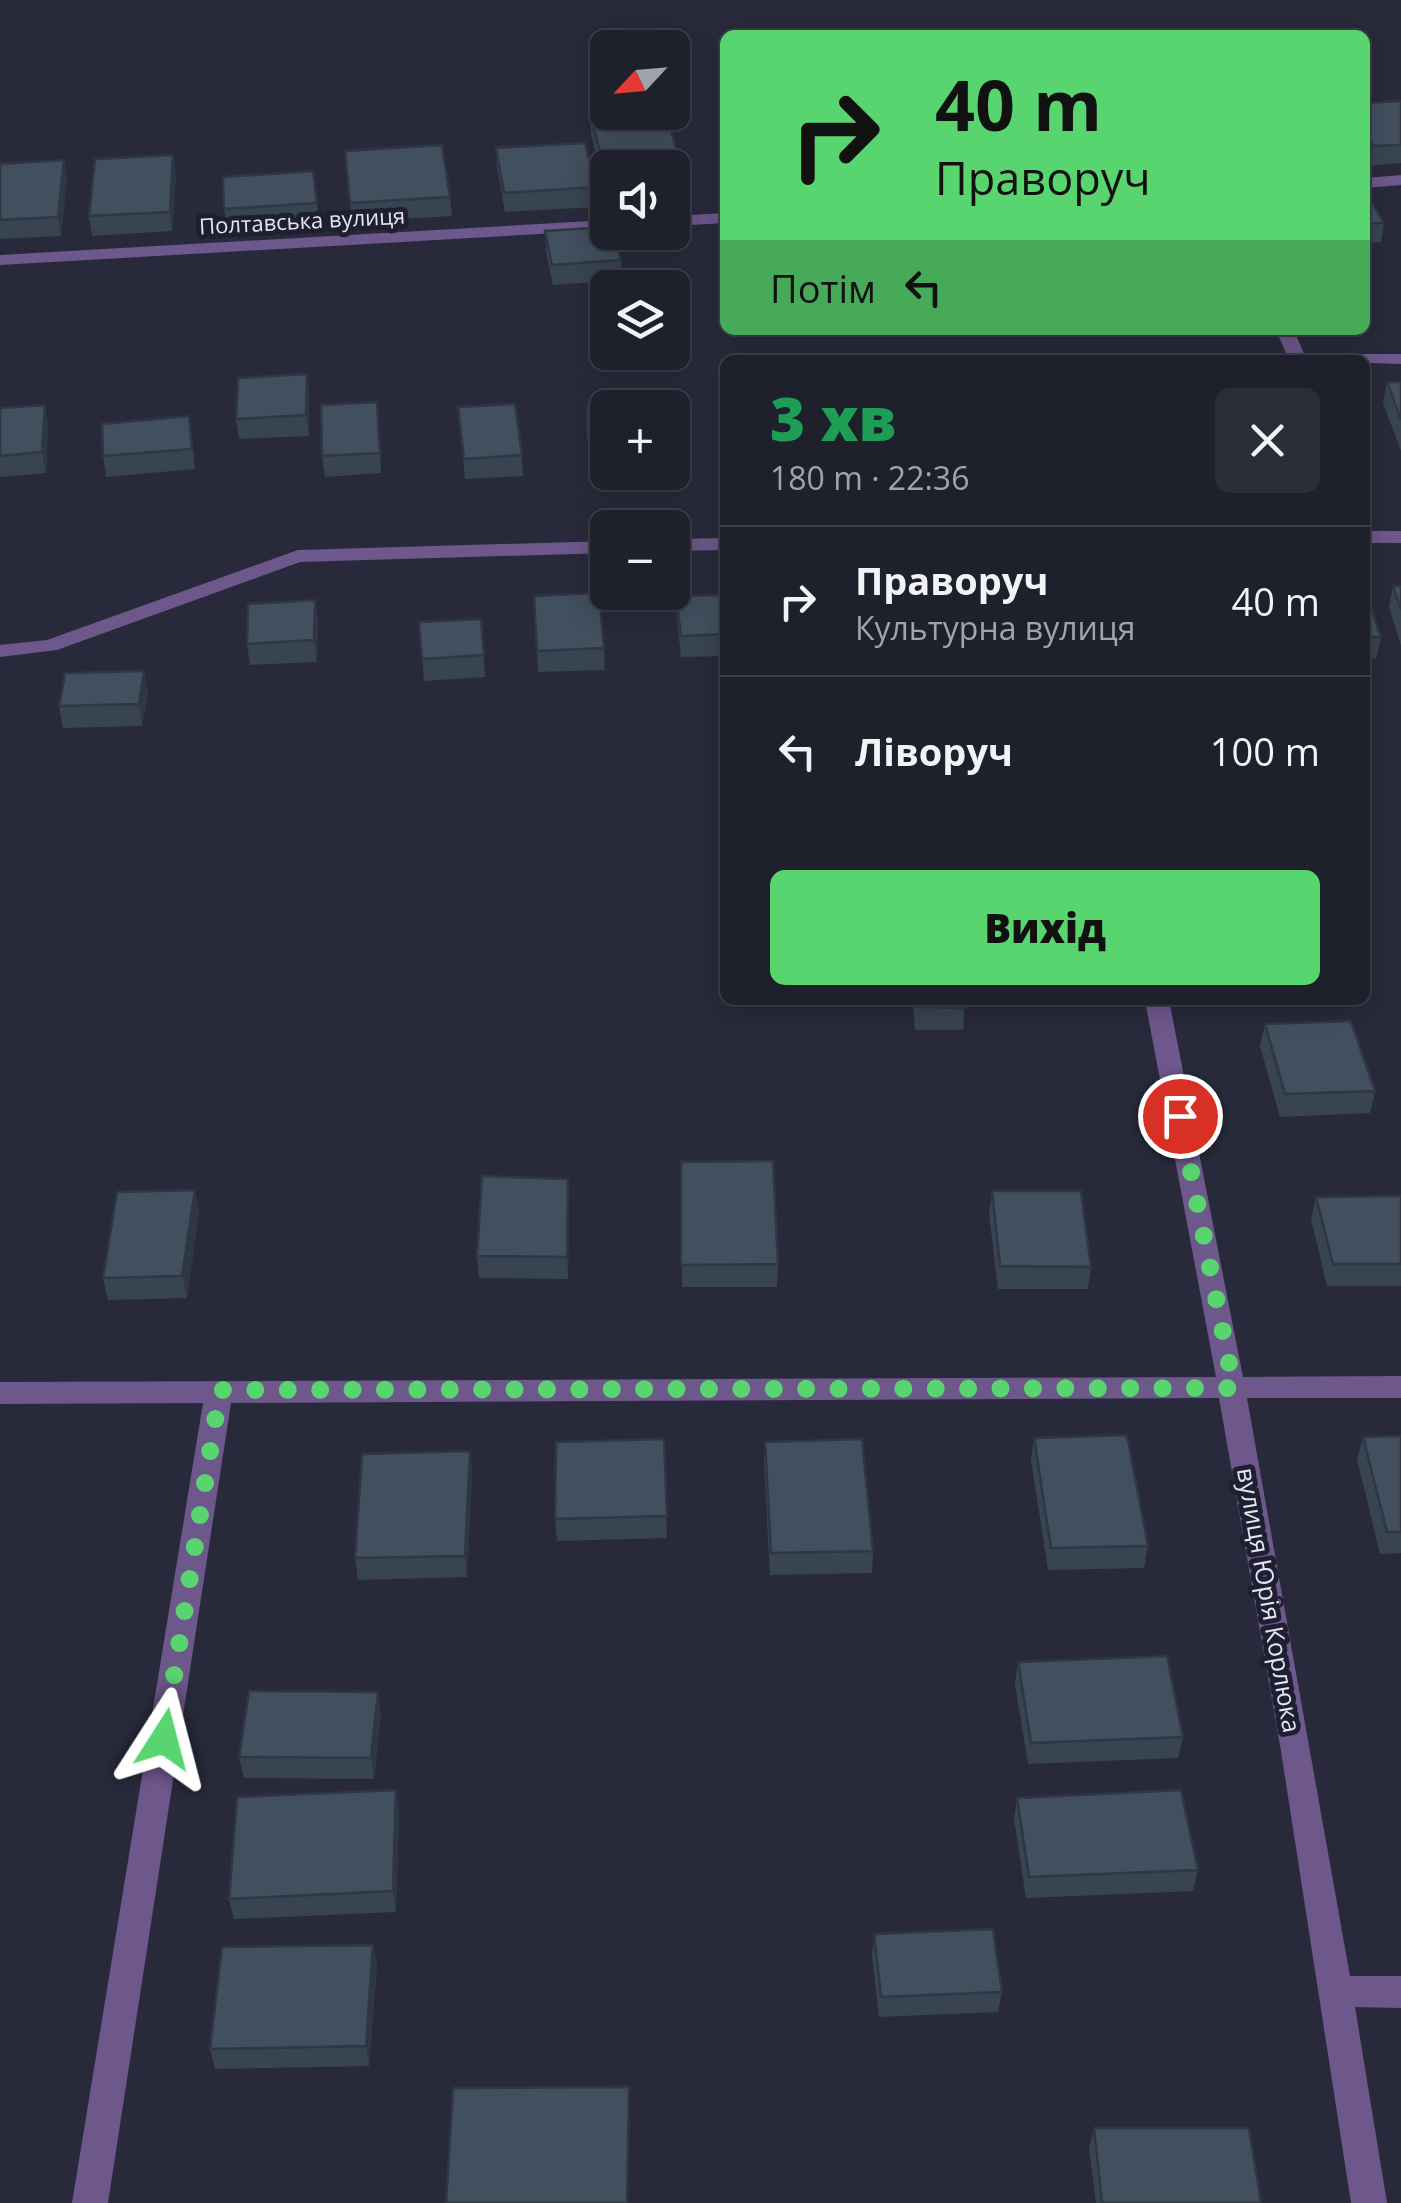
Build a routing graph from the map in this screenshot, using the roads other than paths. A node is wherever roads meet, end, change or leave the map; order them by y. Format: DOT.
graph roads {
  1 [pos="1401,180"];
  2 [pos="1370,183"];
  3 [pos="720,218"];
  4 [pos="690,220"];
  5 [pos="590,226"];
  6 [pos="0,260"];
  7 [pos="1370,359"];
  8 [pos="1401,359"];
  9 [pos="1370,532"];
  10 [pos="1401,537"];
  11 [pos="720,544"];
  12 [pos="690,545"];
  13 [pos="590,548"];
  14 [pos="0,651"];
  15 [pos="1158,1005"];
  16 [pos="1401,1387"];
  17 [pos="1234,1388"];
  18 [pos="220,1390"];
  19 [pos="0,1393"];
  20 [pos="1338,1991"];
  21 [pos="1401,1992"];
  22 [pos="90,2203"];
  23 [pos="1369,2203"];
  1 -- 2 [label="street"];
  3 -- 4 [label="street"];
  5 -- 6 [label="street, Полтавська вулиця"];
  7 -- 8 [label="street"];
  9 -- 10 [label="street"];
  11 -- 12 [label="street"];
  13 -- 14 [label="street"];
  15 -- 17 [label="street, вулиця Юрія Корлюка"];
  16 -- 17 [label="street"];
  17 -- 18 [label="street"];
  17 -- 20 [label="street, вулиця Юрія Корлюка"];
  18 -- 19 [label="street"];
  18 -- 22 [label="street"];
  20 -- 21 [label="street"];
  20 -- 23 [label="street, вулиця Юрія Корлюка"];
}
